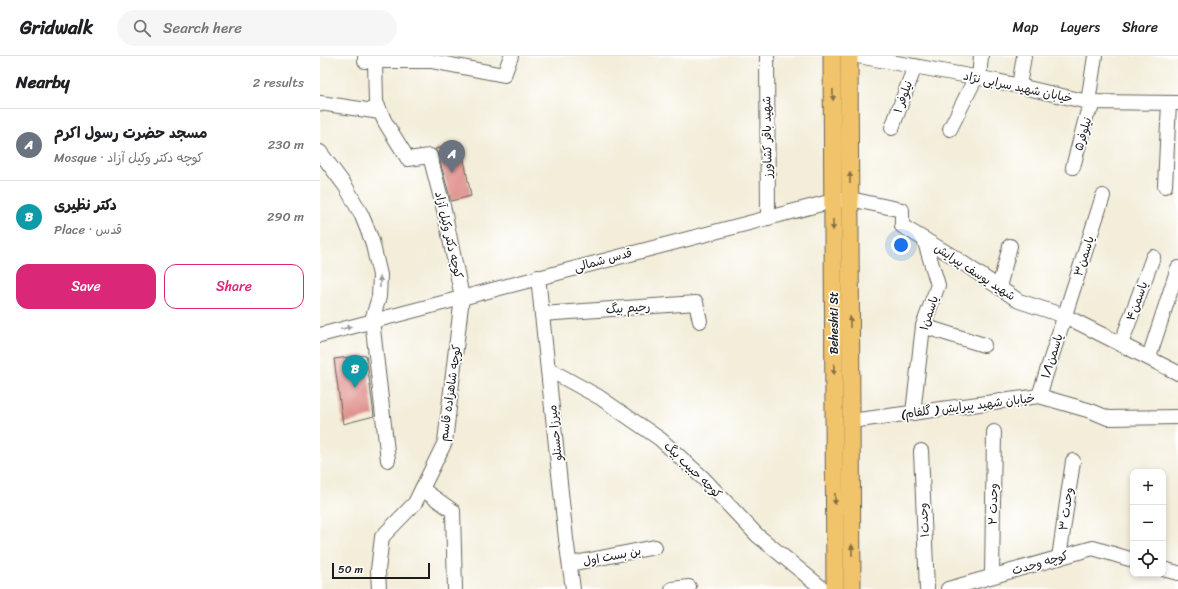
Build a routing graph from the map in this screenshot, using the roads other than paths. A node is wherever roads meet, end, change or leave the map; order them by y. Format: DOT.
graph roads {
  1 [pos="511,56"];
  2 [pos="767,56"];
  3 [pos="832,56"];
  4 [pos="849,56"];
  5 [pos="858,56"];
  6 [pos="981,56"];
  7 [pos="1024,56"];
  8 [pos="1094,56"];
  9 [pos="370,58"];
  10 [pos="915,66"];
  11 [pos="978,77"];
  12 [pos="1019,86"];
  13 [pos="1092,102"];
  14 [pos="1173,102"];
  15 [pos="320,103"];
  16 [pos="380,112"];
  17 [pos="892,128"];
  18 [pos="950,129"];
  19 [pos="320,152"];
  20 [pos="1073,167"];
  21 [pos="1164,186"];
  22 [pos="1104,196"];
  23 [pos="842,200"];
  24 [pos="768,218"];
  25 [pos="924,239"];
  26 [pos="1010,246"];
  27 [pos="1154,257"];
  28 [pos="1178,268"];
  29 [pos="538,277"];
  30 [pos="999,287"];
  31 [pos="462,297"];
  32 [pos="542,314"];
  33 [pos="1065,316"];
  34 [pos="372,320"];
  35 [pos="700,321"];
  36 [pos="923,326"];
  37 [pos="320,335"];
  38 [pos="984,344"];
  39 [pos="1122,344"];
  40 [pos="1149,358"];
  41 [pos="548,369"];
  42 [pos="1178,373"];
  43 [pos="1039,396"];
  44 [pos="913,412"];
  45 [pos="1178,417"];
  46 [pos="851,421"];
  47 [pos="994,432"];
  48 [pos="921,451"];
  49 [pos="388,460"];
  50 [pos="1073,461"];
  51 [pos="422,489"];
  52 [pos="655,547"];
  53 [pos="1130,557"];
  54 [pos="1059,558"];
  55 [pos="570,564"];
  56 [pos="1166,570"];
  57 [pos="1178,573"];
  58 [pos="992,576"];
  59 [pos="688,587"];
  60 [pos="380,589"];
  61 [pos="455,589"];
  62 [pos="573,589"];
  63 [pos="672,589"];
  64 [pos="823,589"];
  65 [pos="836,589"];
  66 [pos="852,589"];
  67 [pos="927,589"];
  68 [pos="948,589"];
  1 -- 9 [label="street"];
  2 -- 24 [label="street, شهید باقر کشاورز"];
  3 -- 23 [label="main road, Beheshti St, one-way"];
  23 -- 4 [label="main road, Beheshti St, one-way"];
  5 -- 10 [label="street, خیابان شهید سرابی نژاد"];
  6 -- 11 [label="street"];
  7 -- 12 [label="street"];
  8 -- 13 [label="street"];
  9 -- 16 [label="street, کوچه دکتر وکیل آزاد"];
  10 -- 11 [label="street, خیابان شهید سرابی نژاد"];
  10 -- 17 [label="street, نیلوفر ۱"];
  11 -- 12 [label="street, خیابان شهید سرابی نژاد"];
  11 -- 18 [label="street"];
  12 -- 13 [label="street, خیابان شهید سرابی نژاد"];
  13 -- 14 [label="street, خیابان شهید سرابی نژاد"];
  13 -- 20 [label="street, نیلوفر۵"];
  14 -- 21 [label="street"];
  15 -- 16 [label="street"];
  16 -- 31 [label="street, کوچه دکتر وکیل آزاد"];
  34 -- 19 [label="street, one-way"];
  22 -- 33 [label="street, یاسمن۳"];
  23 -- 24 [label="street, قدس شمالی"];
  23 -- 25 [label="street, شهید یوسف پیرایش"];
  46 -- 23 [label="main road, Beheshti St, one-way"];
  23 -- 65 [label="main road, Beheshti St, one-way"];
  24 -- 29 [label="street, قدس شمالی"];
  25 -- 30 [label="street, شهید یوسف پیرایش"];
  25 -- 36 [label="street, یاسمن۱"];
  26 -- 30 [label="street"];
  27 -- 39 [label="street, یاسمن۴"];
  28 -- 40 [label="street"];
  29 -- 31 [label="street, قدس شمالی"];
  29 -- 32 [label="street, میرزا حسنلو"];
  30 -- 33 [label="street, شهید یوسف پیرایش"];
  31 -- 34 [label="street, قدس شمالی"];
  31 -- 51 [label="street, کوچه شاهزاده قاسم"];
  32 -- 35 [label="street, رحیم بیگ"];
  32 -- 41 [label="street, میرزا حسنلو"];
  33 -- 39 [label="street, شهید یوسف پیرایش"];
  33 -- 43 [label="street, یاسمن۱/۱"];
  37 -- 34 [label="street, قدس شمالی, one-way"];
  34 -- 49 [label="street"];
  36 -- 38 [label="street"];
  36 -- 44 [label="street, یاسمن۱"];
  39 -- 40 [label="street, شهید یوسف پیرایش"];
  40 -- 42 [label="street, شهید یوسف پیرایش"];
  41 -- 55 [label="street, میرزا حسنلو"];
  41 -- 64 [label="street, کوچه حبیب بیگ"];
  43 -- 44 [label="street, خیابان شهید پیرایش ( گلفام)"];
  43 -- 45 [label="street, خیابان شهید پیرایش ( گلفام)"];
  44 -- 46 [label="street, خیابان شهید پیرایش ( گلفام)"];
  66 -- 46 [label="main road, Beheshti St, one-way"];
  47 -- 58 [label="street, وحدت ۲"];
  48 -- 67 [label="street, وحدت۱"];
  50 -- 54 [label="street, وحدت ۳"];
  51 -- 60 [label="street, کوچه شاهزاده قاسم"];
  51 -- 61 [label="street"];
  52 -- 55 [label="street, بن بست اول"];
  53 -- 54 [label="street, کوچه وحدت"];
  54 -- 58 [label="street, کوچه وحدت"];
  55 -- 62 [label="street, میرزا حسنلو"];
  56 -- 57 [label="street"];
  58 -- 68 [label="street, کوچه وحدت"];
  59 -- 63 [label="street"];
}
